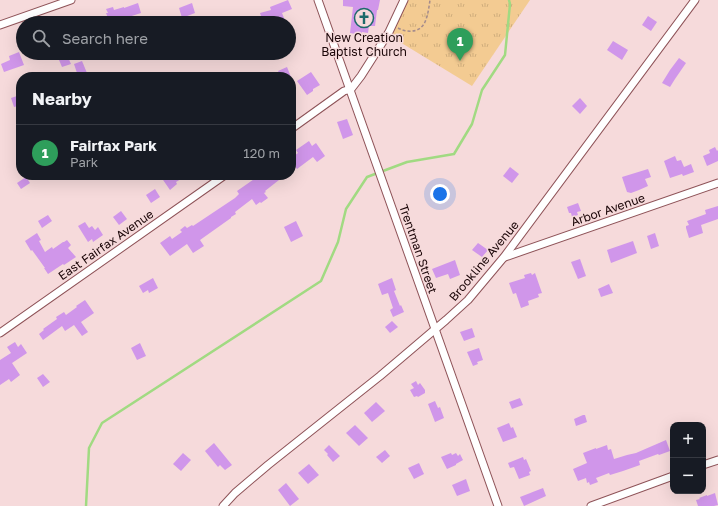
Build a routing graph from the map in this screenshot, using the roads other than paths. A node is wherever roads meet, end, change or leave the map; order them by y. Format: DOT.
graph roads {
  1 [pos="71,0"];
  2 [pos="318,0"];
  3 [pos="404,0"];
  4 [pos="695,0"];
  5 [pos="26,16"];
  6 [pos="16,19"];
  7 [pos="0,25"];
  8 [pos="350,89"];
  9 [pos="296,125"];
  10 [pos="218,180"];
  11 [pos="718,183"];
  12 [pos="504,257"];
  13 [pos="435,330"];
  14 [pos="0,333"];
  15 [pos="718,460"];
  16 [pos="706,464"];
  17 [pos="670,477"];
  18 [pos="223,506"];
  19 [pos="498,506"];
  20 [pos="590,506"];
  1 -- 5 [label="street"];
  2 -- 8 [label="street, Trentman Street"];
  3 -- 8 [label="street"];
  4 -- 12 [label="street, Brookline Avenue"];
  6 -- 7 [label="street"];
  8 -- 9 [label="street"];
  8 -- 13 [label="street, Trentman Street"];
  10 -- 14 [label="street, East Fairfax Avenue"];
  11 -- 12 [label="street, Arbor Avenue"];
  12 -- 13 [label="street, Brookline Avenue"];
  13 -- 18 [label="street, Brookline Avenue"];
  13 -- 19 [label="street, Trentman Street"];
  15 -- 16 [label="street"];
  17 -- 20 [label="street"];
}
